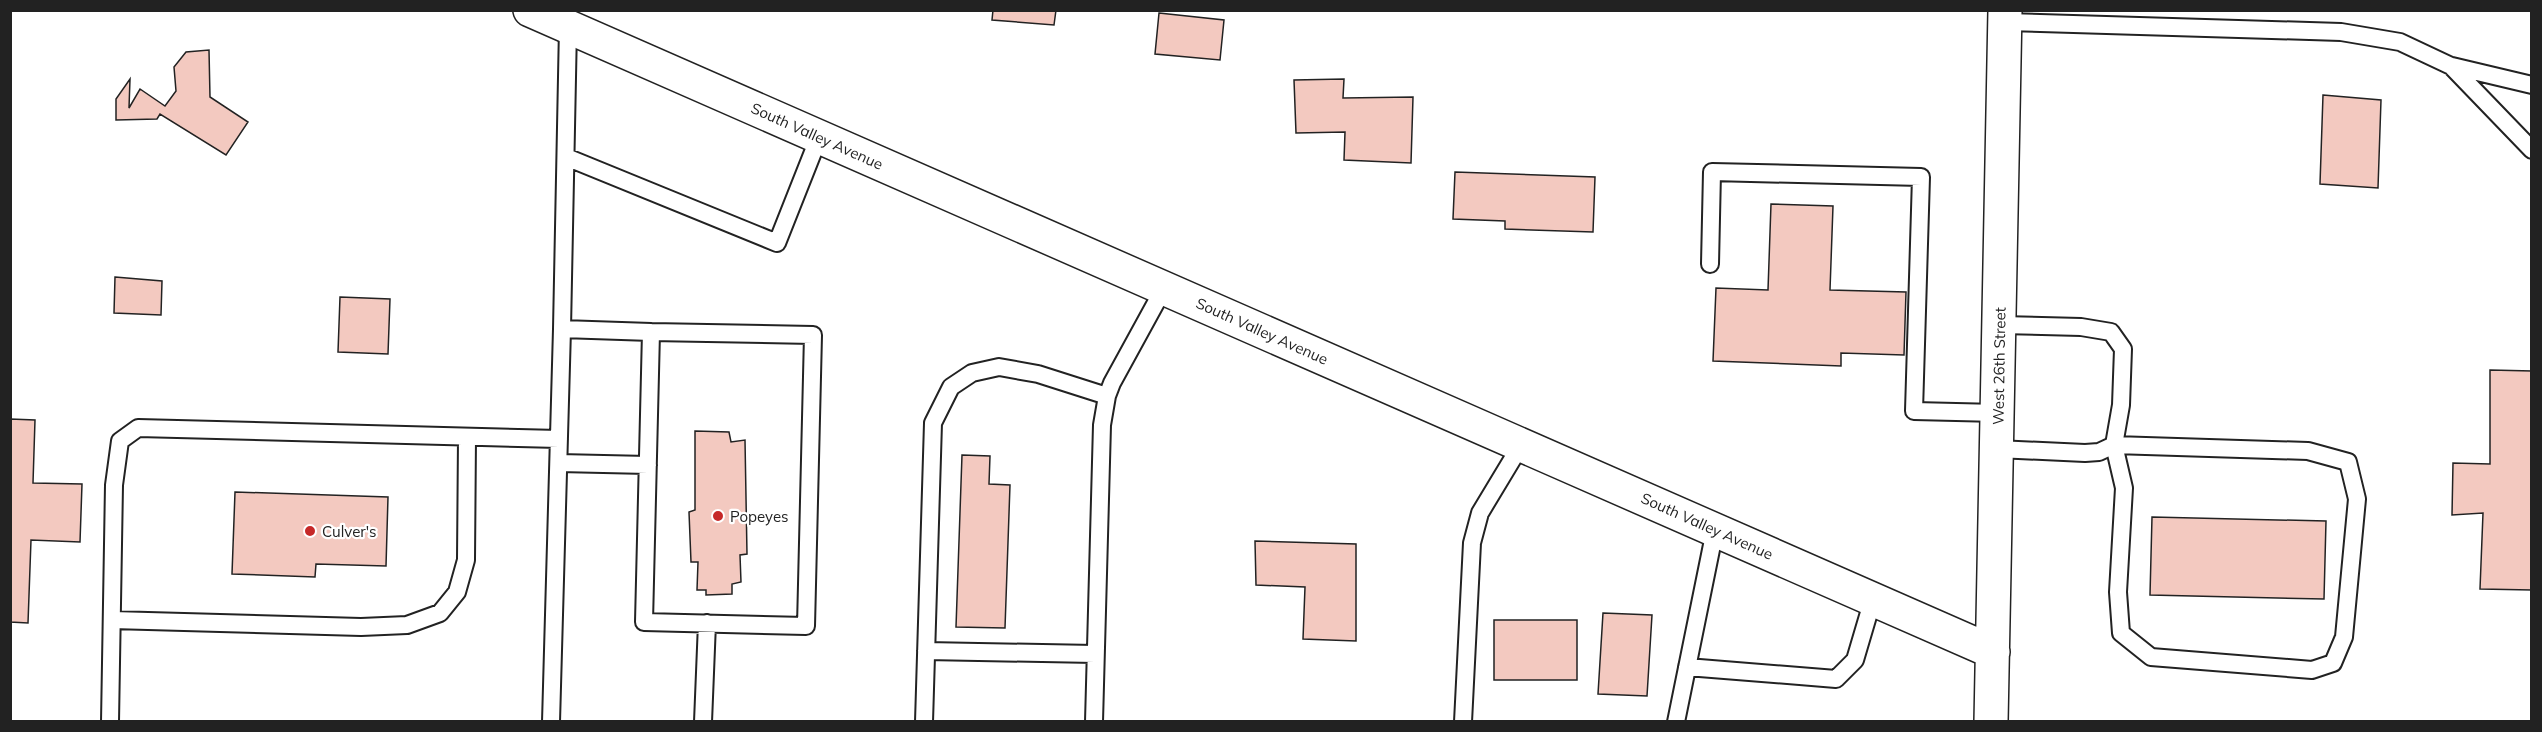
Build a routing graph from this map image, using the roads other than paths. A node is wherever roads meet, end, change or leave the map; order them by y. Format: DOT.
graph roads {
  1 [pos="530,10"];
  2 [pos="2005,16"];
  3 [pos="568,27"];
  4 [pos="2451,66"];
  5 [pos="2532,85"];
  6 [pos="819,137"];
  7 [pos="2532,150"];
  8 [pos="566,157"];
  9 [pos="1710,264"];
  10 [pos="1164,288"];
  11 [pos="2000,325"];
  12 [pos="562,329"];
  13 [pos="651,332"];
  14 [pos="1107,396"];
  15 [pos="1998,413"];
  16 [pos="467,438"];
  17 [pos="559,439"];
  18 [pos="1521,445"];
  19 [pos="2114,445"];
  20 [pos="1997,449"];
  21 [pos="559,463"];
  22 [pos="648,465"];
  23 [pos="1715,530"];
  24 [pos="1873,599"];
  25 [pos="112,620"];
  26 [pos="707,623"];
  27 [pos="926,651"];
  28 [pos="1994,652"];
  29 [pos="1095,654"];
  30 [pos="1687,667"];
  31 [pos="110,722"];
  32 [pos="550,722"];
  33 [pos="703,722"];
  34 [pos="924,722"];
  35 [pos="1094,722"];
  36 [pos="1463,722"];
  37 [pos="1676,722"];
  38 [pos="1991,722"];
  1 -- 3 [label="street, South Valley Avenue"];
  2 -- 4 [label="lane"];
  2 -- 11 [label="street, West 26th Street"];
  3 -- 6 [label="street, South Valley Avenue"];
  3 -- 8 [label="lane"];
  4 -- 5 [label="lane"];
  4 -- 7 [label="lane"];
  6 -- 8 [label="lane"];
  6 -- 10 [label="street, South Valley Avenue"];
  8 -- 12 [label="lane"];
  9 -- 15 [label="lane"];
  10 -- 14 [label="lane"];
  10 -- 18 [label="street, South Valley Avenue"];
  11 -- 15 [label="street, West 26th Street"];
  11 -- 19 [label="lane"];
  12 -- 13 [label="lane"];
  12 -- 17 [label="lane"];
  13 -- 22 [label="lane"];
  13 -- 26 [label="lane"];
  14 -- 27 [label="lane"];
  14 -- 29 [label="lane"];
  15 -- 20 [label="street, West 26th Street"];
  16 -- 17 [label="lane"];
  16 -- 25 [label="lane"];
  16 -- 25 [label="lane"];
  17 -- 21 [label="lane"];
  18 -- 23 [label="street, South Valley Avenue"];
  18 -- 36 [label="lane"];
  19 -- 19 [label="lane"];
  19 -- 20 [label="lane"];
  20 -- 28 [label="street, West 26th Street"];
  21 -- 22 [label="lane"];
  21 -- 32 [label="lane"];
  22 -- 26 [label="lane"];
  23 -- 24 [label="street, South Valley Avenue"];
  23 -- 30 [label="lane"];
  24 -- 28 [label="street, South Valley Avenue"];
  24 -- 30 [label="lane"];
  25 -- 31 [label="lane"];
  26 -- 33 [label="lane"];
  27 -- 29 [label="lane"];
  27 -- 34 [label="lane"];
  28 -- 38 [label="street, West 26th Street"];
  29 -- 35 [label="lane"];
  30 -- 37 [label="lane"];
}
